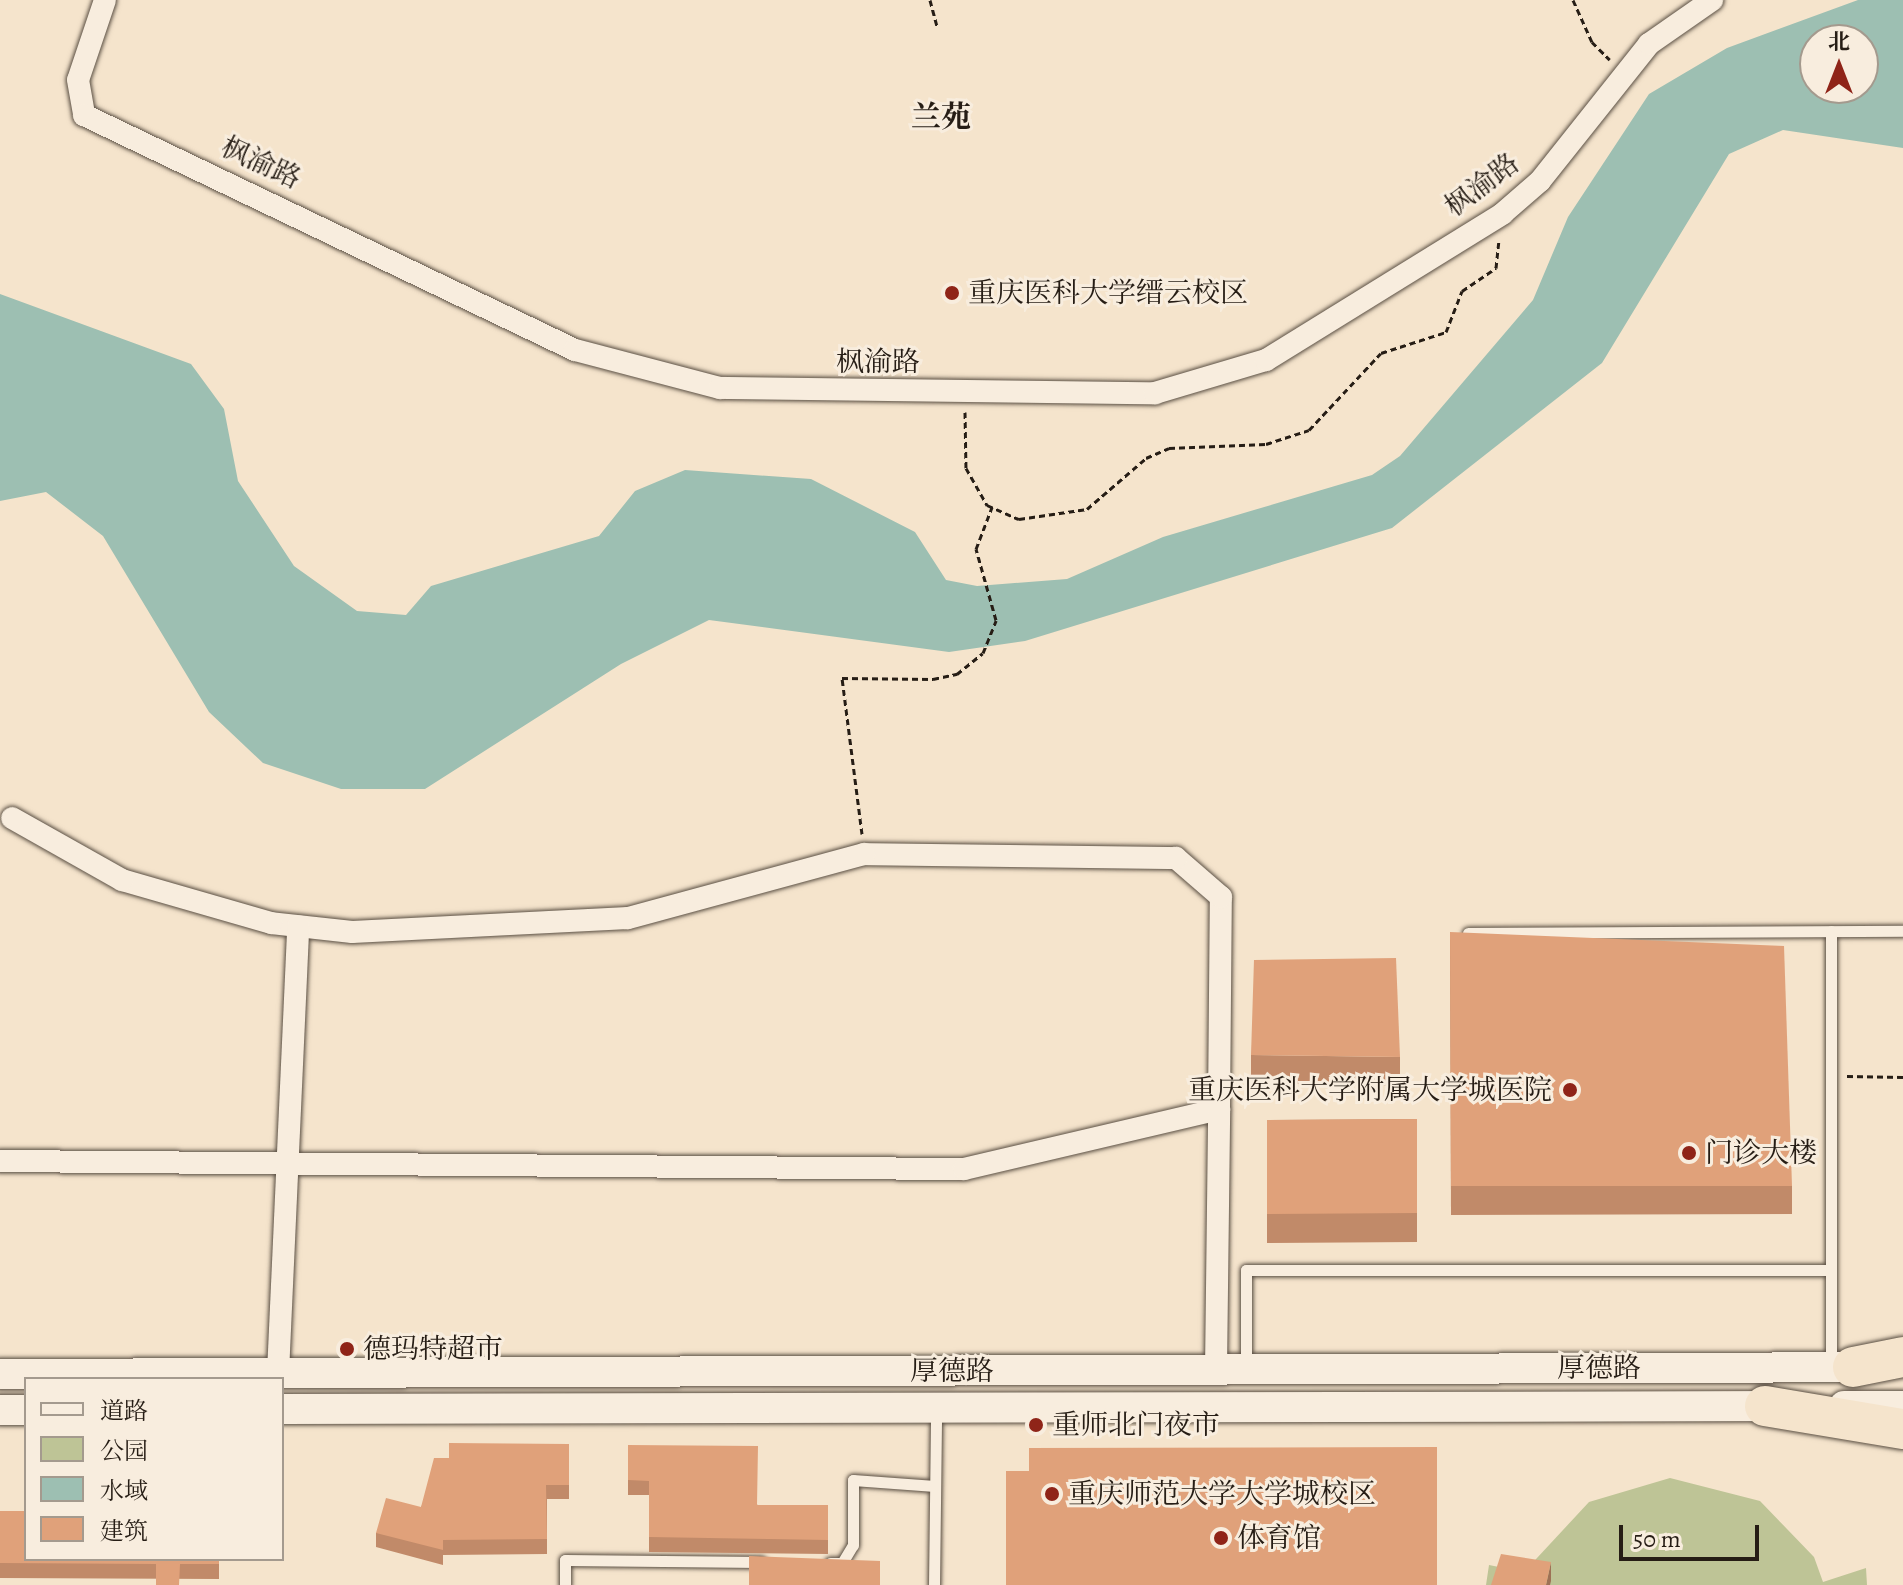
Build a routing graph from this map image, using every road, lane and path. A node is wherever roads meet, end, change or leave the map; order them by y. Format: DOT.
graph roads {
  1 [pos="105,0"];
  2 [pos="930,0"];
  3 [pos="1573,0"];
  4 [pos="1712,0"];
  5 [pos="937,26"];
  6 [pos="1627,72"];
  7 [pos="1502,214"];
  8 [pos="965,392"];
  9 [pos="992,507"];
  10 [pos="12,818"];
  11 [pos="864,854"];
  12 [pos="298,926"];
  13 [pos="1831,931"];
  14 [pos="1903,931"];
  15 [pos="1459,933"];
  16 [pos="1835,1076"];
  17 [pos="1903,1077"];
  18 [pos="1219,1109"];
  19 [pos="288,1158"];
  20 [pos="0,1161"];
  21 [pos="1831,1270"];
  22 [pos="1903,1357"];
  23 [pos="1842,1367"];
  24 [pos="1903,1367"];
  25 [pos="1231,1370"];
  26 [pos="278,1373"];
  27 [pos="0,1374"];
  28 [pos="936,1406"];
  29 [pos="1765,1406"];
  30 [pos="1903,1406"];
  31 [pos="284,1409"];
  32 [pos="0,1410"];
  33 [pos="24,1410"];
  34 [pos="1903,1429"];
  35 [pos="935,1486"];
  36 [pos="780,1562"];
  37 [pos="811,1562"];
  38 [pos="565,1585"];
  39 [pos="934,1585"];
  1 -- 8 [label="street, 枫渝路"];
  2 -- 5 [label="path"];
  3 -- 6 [label="path"];
  4 -- 6 [label="street, 枫渝路"];
  6 -- 7 [label="street, 枫渝路"];
  7 -- 8 [label="street, 枫渝路"];
  7 -- 9 [label="path"];
  8 -- 9 [label="path"];
  9 -- 11 [label="path"];
  10 -- 12 [label="street"];
  11 -- 12 [label="street"];
  11 -- 18 [label="street"];
  12 -- 19 [label="street"];
  13 -- 14 [label="lane"];
  13 -- 15 [label="lane"];
  13 -- 16 [label="lane"];
  16 -- 17 [label="path"];
  16 -- 21 [label="lane"];
  18 -- 19 [label="street"];
  18 -- 25 [label="street"];
  19 -- 20 [label="street"];
  19 -- 26 [label="street"];
  21 -- 23 [label="lane"];
  21 -- 25 [label="lane"];
  22 -- 23 [label="highway"];
  23 -- 24 [label="main road, 厚德路"];
  23 -- 25 [label="main road, 厚德路"];
  25 -- 26 [label="main road, 厚德路"];
  26 -- 27 [label="main road, 厚德路"];
  28 -- 29 [label="main road, 厚德路"];
  28 -- 31 [label="main road, 厚德路"];
  28 -- 35 [label="lane"];
  29 -- 30 [label="main road, 厚德路"];
  29 -- 34 [label="highway"];
  32 -- 33 [label="main road"];
  35 -- 37 [label="lane"];
  35 -- 39 [label="lane"];
  36 -- 38 [label="lane"];
}
